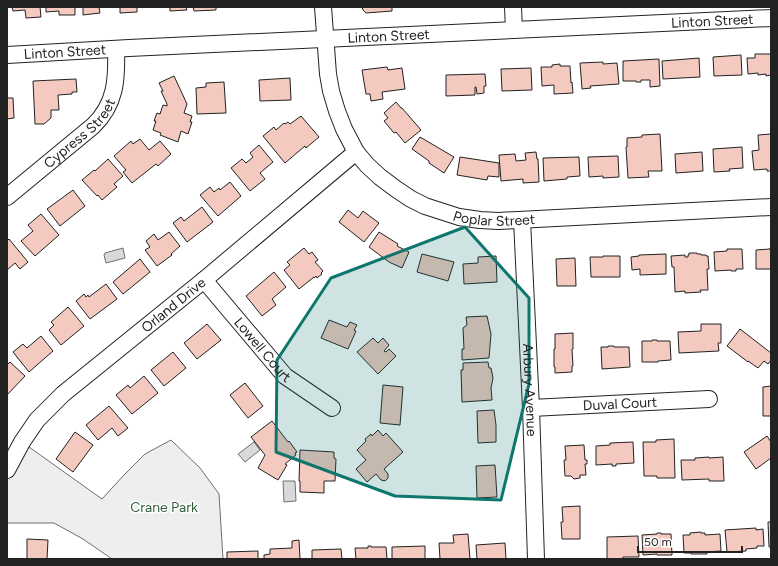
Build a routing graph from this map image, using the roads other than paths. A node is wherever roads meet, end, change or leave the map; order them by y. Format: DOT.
graph roads {
  1 [pos="323,7"];
  2 [pos="513,7"];
  3 [pos="771,18"];
  4 [pos="514,30"];
  5 [pos="325,39"];
  6 [pos="116,49"];
  7 [pos="7,55"];
  8 [pos="356,152"];
  9 [pos="7,197"];
  10 [pos="771,207"];
  11 [pos="522,220"];
  12 [pos="204,280"];
  13 [pos="709,399"];
  14 [pos="332,408"];
  15 [pos="531,408"];
  16 [pos="7,470"];
  17 [pos="536,559"];
  1 -- 5 [label="street, Poplar Street"];
  2 -- 4 [label="street"];
  3 -- 4 [label="street, Linton Street"];
  4 -- 5 [label="street, Linton Street"];
  5 -- 6 [label="street, Linton Street"];
  5 -- 8 [label="street, Poplar Street"];
  6 -- 7 [label="street, Linton Street"];
  6 -- 9 [label="street, Cypress Street"];
  8 -- 11 [label="street, Poplar Street"];
  8 -- 12 [label="street, Orland Drive"];
  10 -- 11 [label="street, Poplar Street"];
  11 -- 15 [label="street, Arbury Avenue"];
  12 -- 14 [label="street, Lowell Court"];
  12 -- 16 [label="street, Orland Drive"];
  13 -- 15 [label="street, Duval Court"];
  15 -- 17 [label="street, Arbury Avenue"];
}
